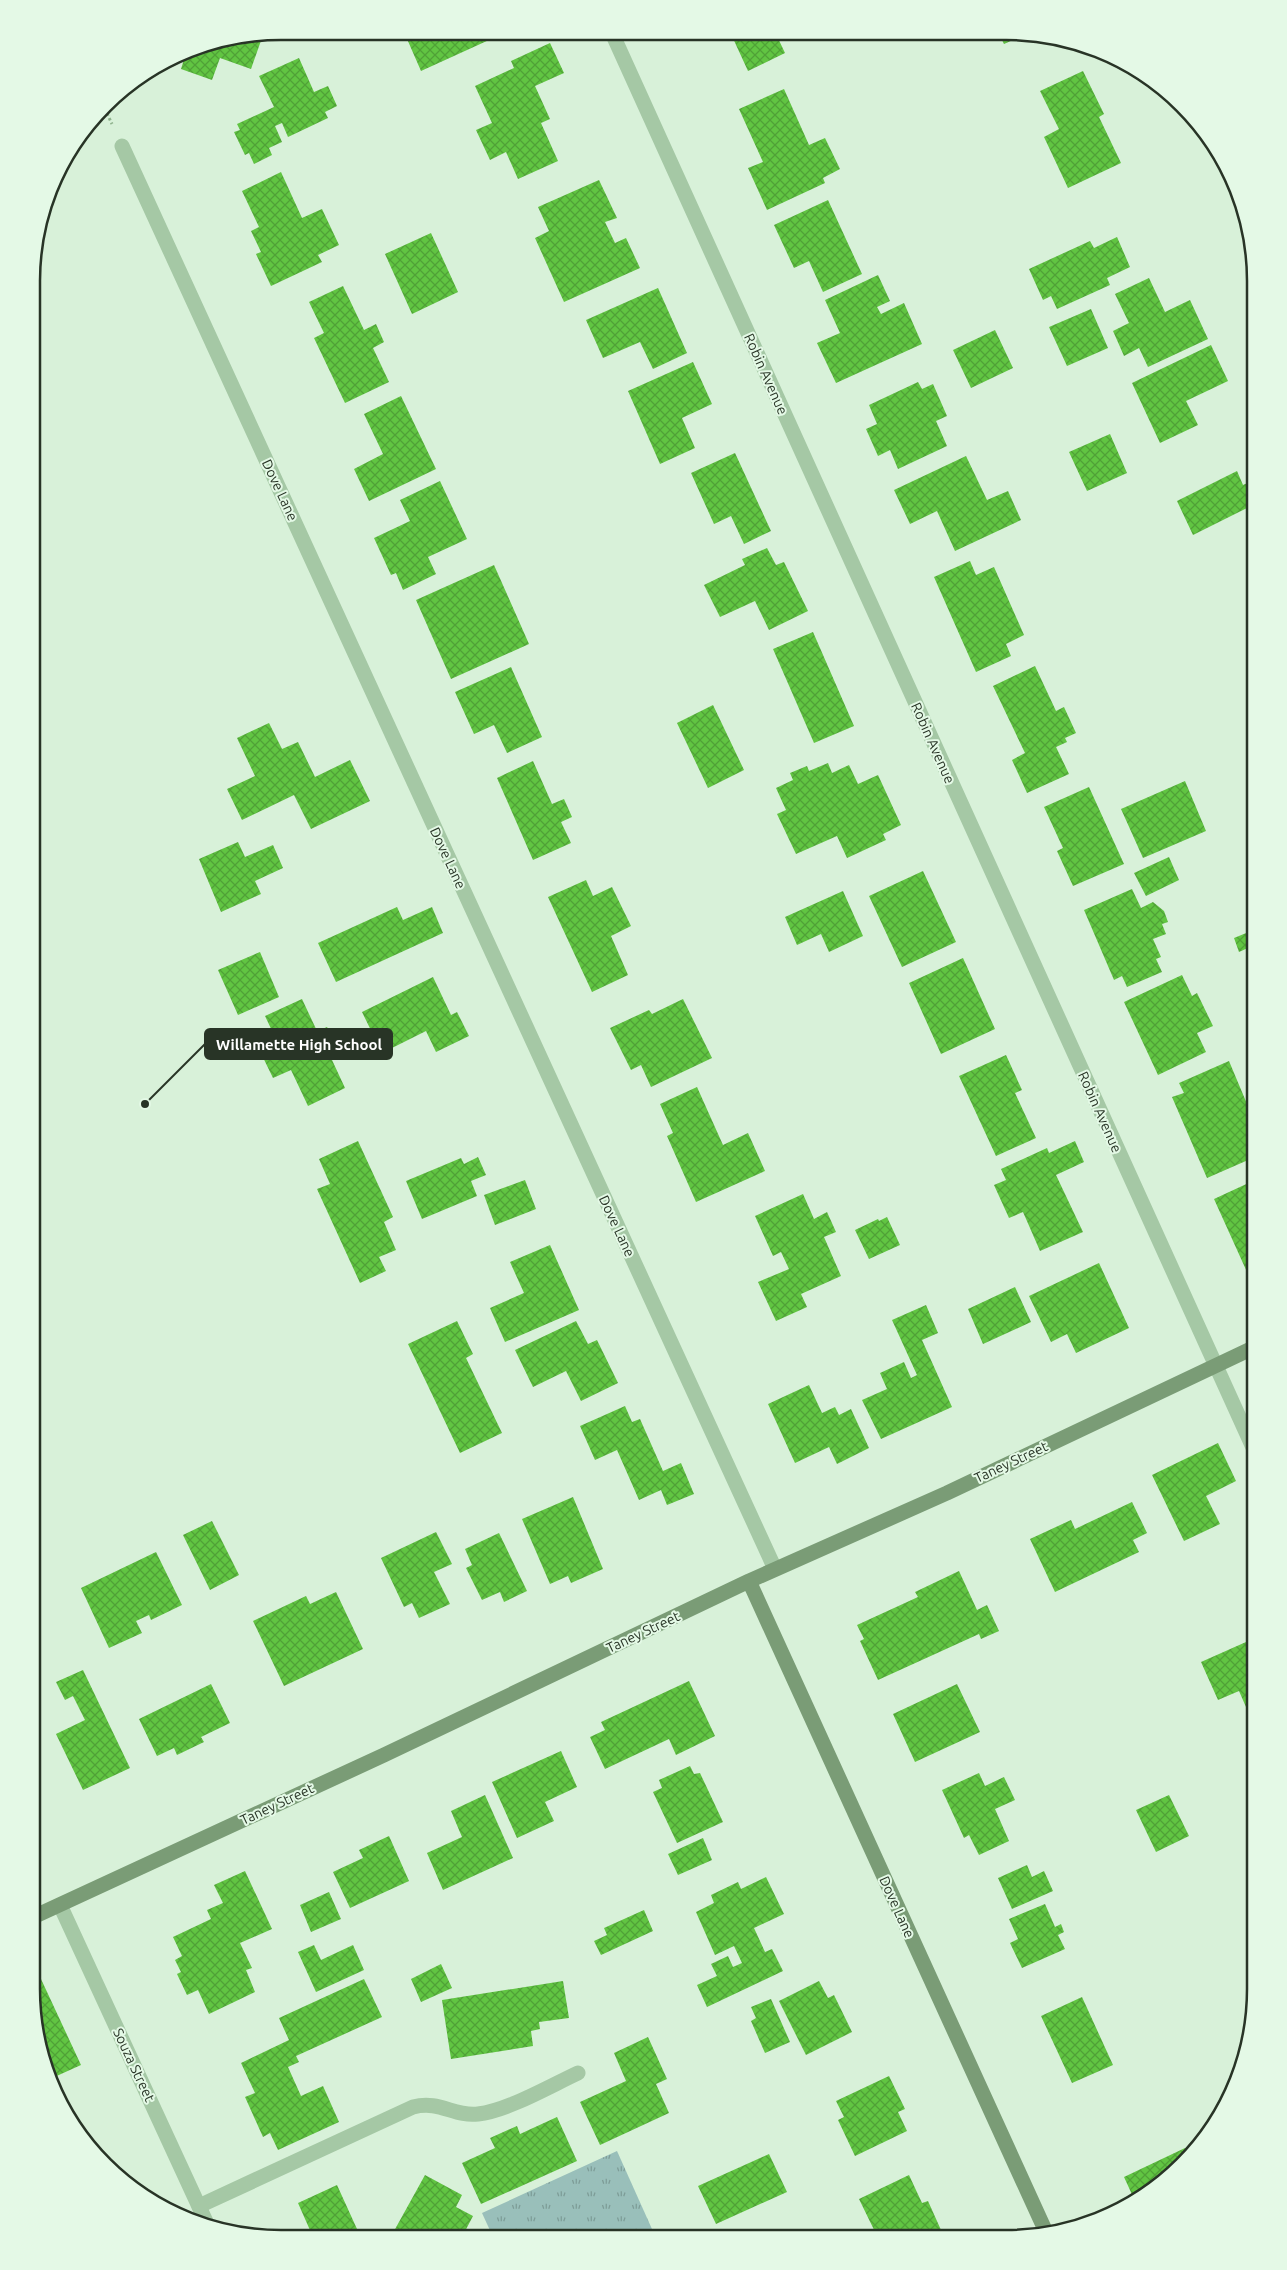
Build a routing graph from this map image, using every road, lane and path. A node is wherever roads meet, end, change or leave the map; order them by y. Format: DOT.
graph roads {
  1 [pos="615,40"];
  2 [pos="122,146"];
  3 [pos="1247,1351"];
  4 [pos="1215,1365"];
  5 [pos="1247,1435"];
  6 [pos="775,1570"];
  7 [pos="749,1581"];
  8 [pos="60,1905"];
  9 [pos="40,1914"];
  10 [pos="578,2073"];
  11 [pos="199,2206"];
  12 [pos="204,2217"];
  13 [pos="1044,2227"];
  1 -- 4 [label="street, Robin Avenue"];
  2 -- 6 [label="street, Dove Lane"];
  3 -- 4 [label="street, Taney Street"];
  4 -- 5 [label="street, Robin Avenue"];
  4 -- 6 [label="street, Taney Street"];
  6 -- 7 [label="street, Taney Street"];
  7 -- 8 [label="street, Taney Street"];
  7 -- 13 [label="street, Dove Lane"];
  8 -- 9 [label="street, Taney Street"];
  8 -- 11 [label="street, Souza Street"];
  10 -- 11 [label="street"];
  11 -- 12 [label="street, Souza Street"];
}
